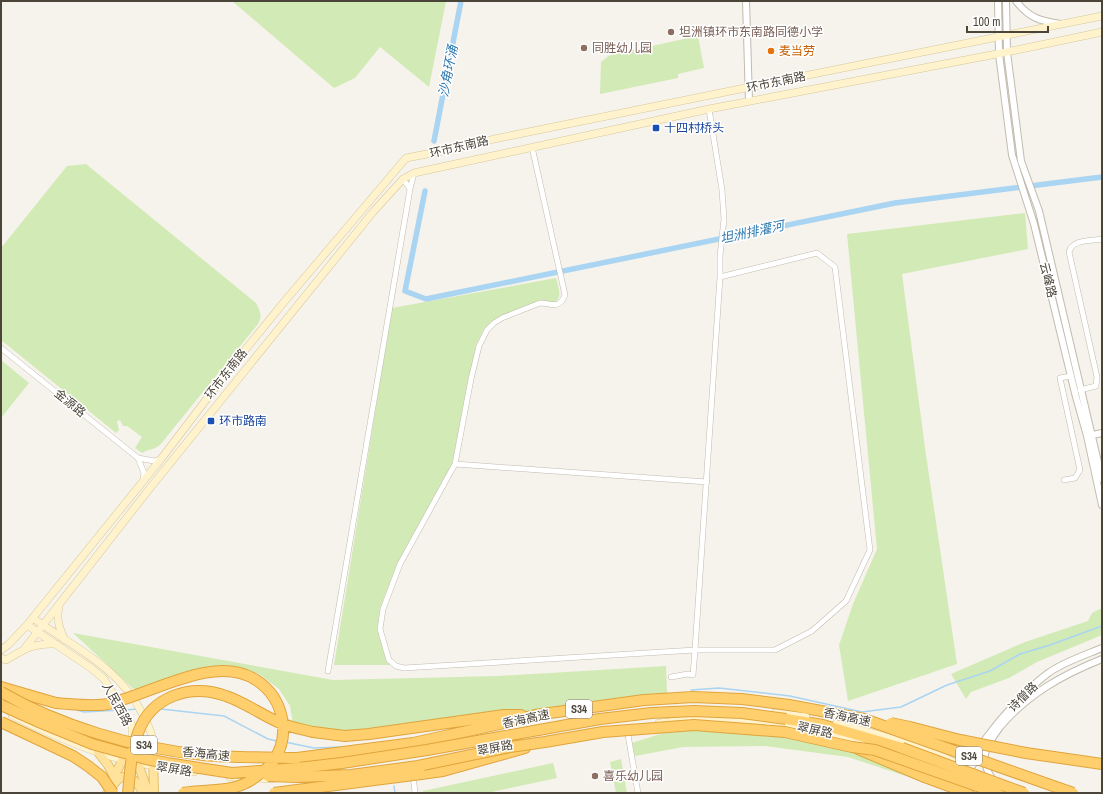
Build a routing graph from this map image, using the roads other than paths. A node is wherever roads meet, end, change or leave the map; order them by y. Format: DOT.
graph roads {
  1 [pos="746,1"];
  2 [pos="998,1"];
  3 [pos="1006,1"];
  4 [pos="1016,1"];
  5 [pos="1102,16"];
  6 [pos="1062,24"];
  7 [pos="1102,32"];
  8 [pos="1007,35"];
  9 [pos="999,37"];
  10 [pos="1003,53"];
  11 [pos="748,88"];
  12 [pos="749,101"];
  13 [pos="709,109"];
  14 [pos="532,147"];
  15 [pos="414,173"];
  16 [pos="403,179"];
  17 [pos="410,189"];
  18 [pos="1102,239"];
  19 [pos="720,277"];
  20 [pos="1,348"];
  21 [pos="1071,376"];
  22 [pos="1080,390"];
  23 [pos="1102,433"];
  24 [pos="1089,436"];
  25 [pos="138,458"];
  26 [pos="162,459"];
  27 [pos="455,464"];
  28 [pos="1102,479"];
  29 [pos="1067,480"];
  30 [pos="143,481"];
  31 [pos="707,482"];
  32 [pos="1102,505"];
  33 [pos="60,603"];
  34 [pos="33,618"];
  35 [pos="27,625"];
  36 [pos="43,625"];
  37 [pos="38,632"];
  38 [pos="65,640"];
  39 [pos="56,644"];
  40 [pos="25,648"];
  41 [pos="1102,648"];
  42 [pos="1,650"];
  43 [pos="695,650"];
  44 [pos="1,658"];
  45 [pos="1102,659"];
  46 [pos="328,671"];
  47 [pos="670,677"];
  48 [pos="1,687"];
  49 [pos="1,692"];
  50 [pos="1,698"];
  51 [pos="1,705"];
  52 [pos="1,710"];
  53 [pos="535,715"];
  54 [pos="864,719"];
  55 [pos="1,722"];
  56 [pos="626,727"];
  57 [pos="545,742"];
  58 [pos="989,742"];
  59 [pos="852,747"];
  60 [pos="128,749"];
  61 [pos="977,750"];
  62 [pos="98,752"];
  63 [pos="153,757"];
  64 [pos="124,759"];
  65 [pos="138,763"];
  66 [pos="956,763"];
  67 [pos="411,764"];
  68 [pos="1102,764"];
  69 [pos="153,766"];
  70 [pos="970,769"];
  71 [pos="232,773"];
  72 [pos="954,774"];
  73 [pos="114,776"];
  74 [pos="996,788"];
  75 [pos="985,792"];
  76 [pos="107,793"];
  77 [pos="113,793"];
  78 [pos="128,793"];
  79 [pos="143,793"];
  80 [pos="148,793"];
  81 [pos="154,793"];
  82 [pos="183,793"];
  83 [pos="274,793"];
  84 [pos="415,793"];
  85 [pos="638,793"];
  86 [pos="968,793"];
  87 [pos="1011,793"];
  88 [pos="1024,793"];
  89 [pos="1073,793"];
  1 -- 11 [label="street"];
  2 -- 9 [label="street"];
  3 -- 8 [label="street"];
  4 -- 6 [label="street"];
  5 -- 6 [label="main road, 环市东南路"];
  6 -- 8 [label="main road, 环市东南路"];
  7 -- 10 [label="main road, 环市东南路"];
  8 -- 9 [label="main road, 环市东南路"];
  8 -- 10 [label="street"];
  9 -- 10 [label="street"];
  9 -- 11 [label="main road, 环市东南路"];
  10 -- 12 [label="main road, 环市东南路"];
  10 -- 21 [label="street, 云峰路"];
  10 -- 22 [label="street, 云峰路"];
  11 -- 12 [label="street"];
  11 -- 26 [label="main road, 环市东南路"];
  12 -- 13 [label="main road, 环市东南路"];
  13 -- 14 [label="main road, 环市东南路"];
  13 -- 19 [label="street"];
  14 -- 15 [label="main road, 环市东南路"];
  14 -- 27 [label="street"];
  15 -- 16 [label="main road, 环市东南路"];
  15 -- 17 [label="street"];
  16 -- 17 [label="street"];
  16 -- 33 [label="main road, 环市东南路"];
  17 -- 46 [label="street"];
  18 -- 22 [label="street"];
  19 -- 31 [label="street"];
  19 -- 43 [label="street"];
  20 -- 25 [label="street, 金源路"];
  21 -- 24 [label="street, 云峰路"];
  21 -- 29 [label="street"];
  22 -- 24 [label="street, 云峰路"];
  23 -- 24 [label="street"];
  24 -- 28 [label="street, 云峰路"];
  24 -- 32 [label="street, 云峰路"];
  25 -- 26 [label="street"];
  25 -- 30 [label="street"];
  26 -- 30 [label="main road, 环市东南路"];
  27 -- 31 [label="street"];
  27 -- 43 [label="street"];
  30 -- 34 [label="main road, 环市东南路"];
  31 -- 43 [label="street"];
  33 -- 36 [label="main road, 环市东南路"];
  33 -- 38 [label="main road"];
  34 -- 35 [label="main road, 环市东南路"];
  34 -- 36 [label="main road, 人民西路"];
  35 -- 37 [label="main road, 人民西路"];
  35 -- 42 [label="main road, 环市东南路"];
  36 -- 37 [label="main road, 环市东南路"];
  36 -- 38 [label="main road, 人民西路"];
  37 -- 39 [label="main road, 人民西路"];
  37 -- 40 [label="main road, 环市东南路"];
  38 -- 63 [label="main road, 人民西路"];
  39 -- 40 [label="main road"];
  39 -- 60 [label="main road, 人民西路"];
  40 -- 44 [label="main road"];
  41 -- 61 [label="street, 诗僧路"];
  43 -- 47 [label="street"];
  45 -- 58 [label="street, 诗僧路"];
  48 -- 82 [label="highway, bridge"];
  49 -- 53 [label="highway, 香海高速 / S34, bridge"];
  50 -- 60 [label="main road"];
  51 -- 71 [label="highway, 香海高速 / S34, bridge"];
  52 -- 62 [label="main road, 翠屏路"];
  53 -- 54 [label="highway, 香海高速 / S34"];
  53 -- 78 [label="highway, bridge"];
  54 -- 68 [label="highway, bridge"];
  54 -- 89 [label="highway, 香海高速 / S34, bridge"];
  55 -- 77 [label="highway, bridge"];
  56 -- 67 [label="main road, 翠屏路"];
  56 -- 72 [label="main road, 翠屏路"];
  56 -- 85 [label="street"];
  57 -- 59 [label="highway, bridge"];
  57 -- 71 [label="highway, bridge"];
  57 -- 83 [label="highway, bridge"];
  58 -- 70 [label="street, 诗僧路"];
  58 -- 74 [label="street"];
  59 -- 74 [label="highway, bridge"];
  59 -- 86 [label="highway, bridge"];
  60 -- 63 [label="main road, 翠屏路"];
  60 -- 64 [label="main road, 人民西路"];
  60 -- 65 [label="main road"];
  61 -- 66 [label="street, 诗僧路"];
  61 -- 70 [label="street"];
  62 -- 64 [label="main road, 翠屏路"];
  62 -- 73 [label="main road"];
  63 -- 66 [label="main road, 翠屏路"];
  63 -- 69 [label="main road, 人民西路"];
  64 -- 65 [label="main road, 翠屏路"];
  64 -- 73 [label="main road, 人民西路"];
  65 -- 69 [label="main road, 翠屏路"];
  65 -- 80 [label="main road"];
  66 -- 70 [label="main road, 翠屏路"];
  67 -- 69 [label="main road, 翠屏路"];
  67 -- 84 [label="street"];
  69 -- 81 [label="main road, 人民西路"];
  70 -- 72 [label="street"];
  70 -- 74 [label="main road, 翠屏路"];
  70 -- 75 [label="street"];
  71 -- 88 [label="highway, 香海高速 / S34, bridge"];
  72 -- 75 [label="main road, 翠屏路"];
  73 -- 76 [label="main road, 人民西路"];
  74 -- 87 [label="main road, 翠屏路"];
  76 -- 79 [label="main road"];
}
